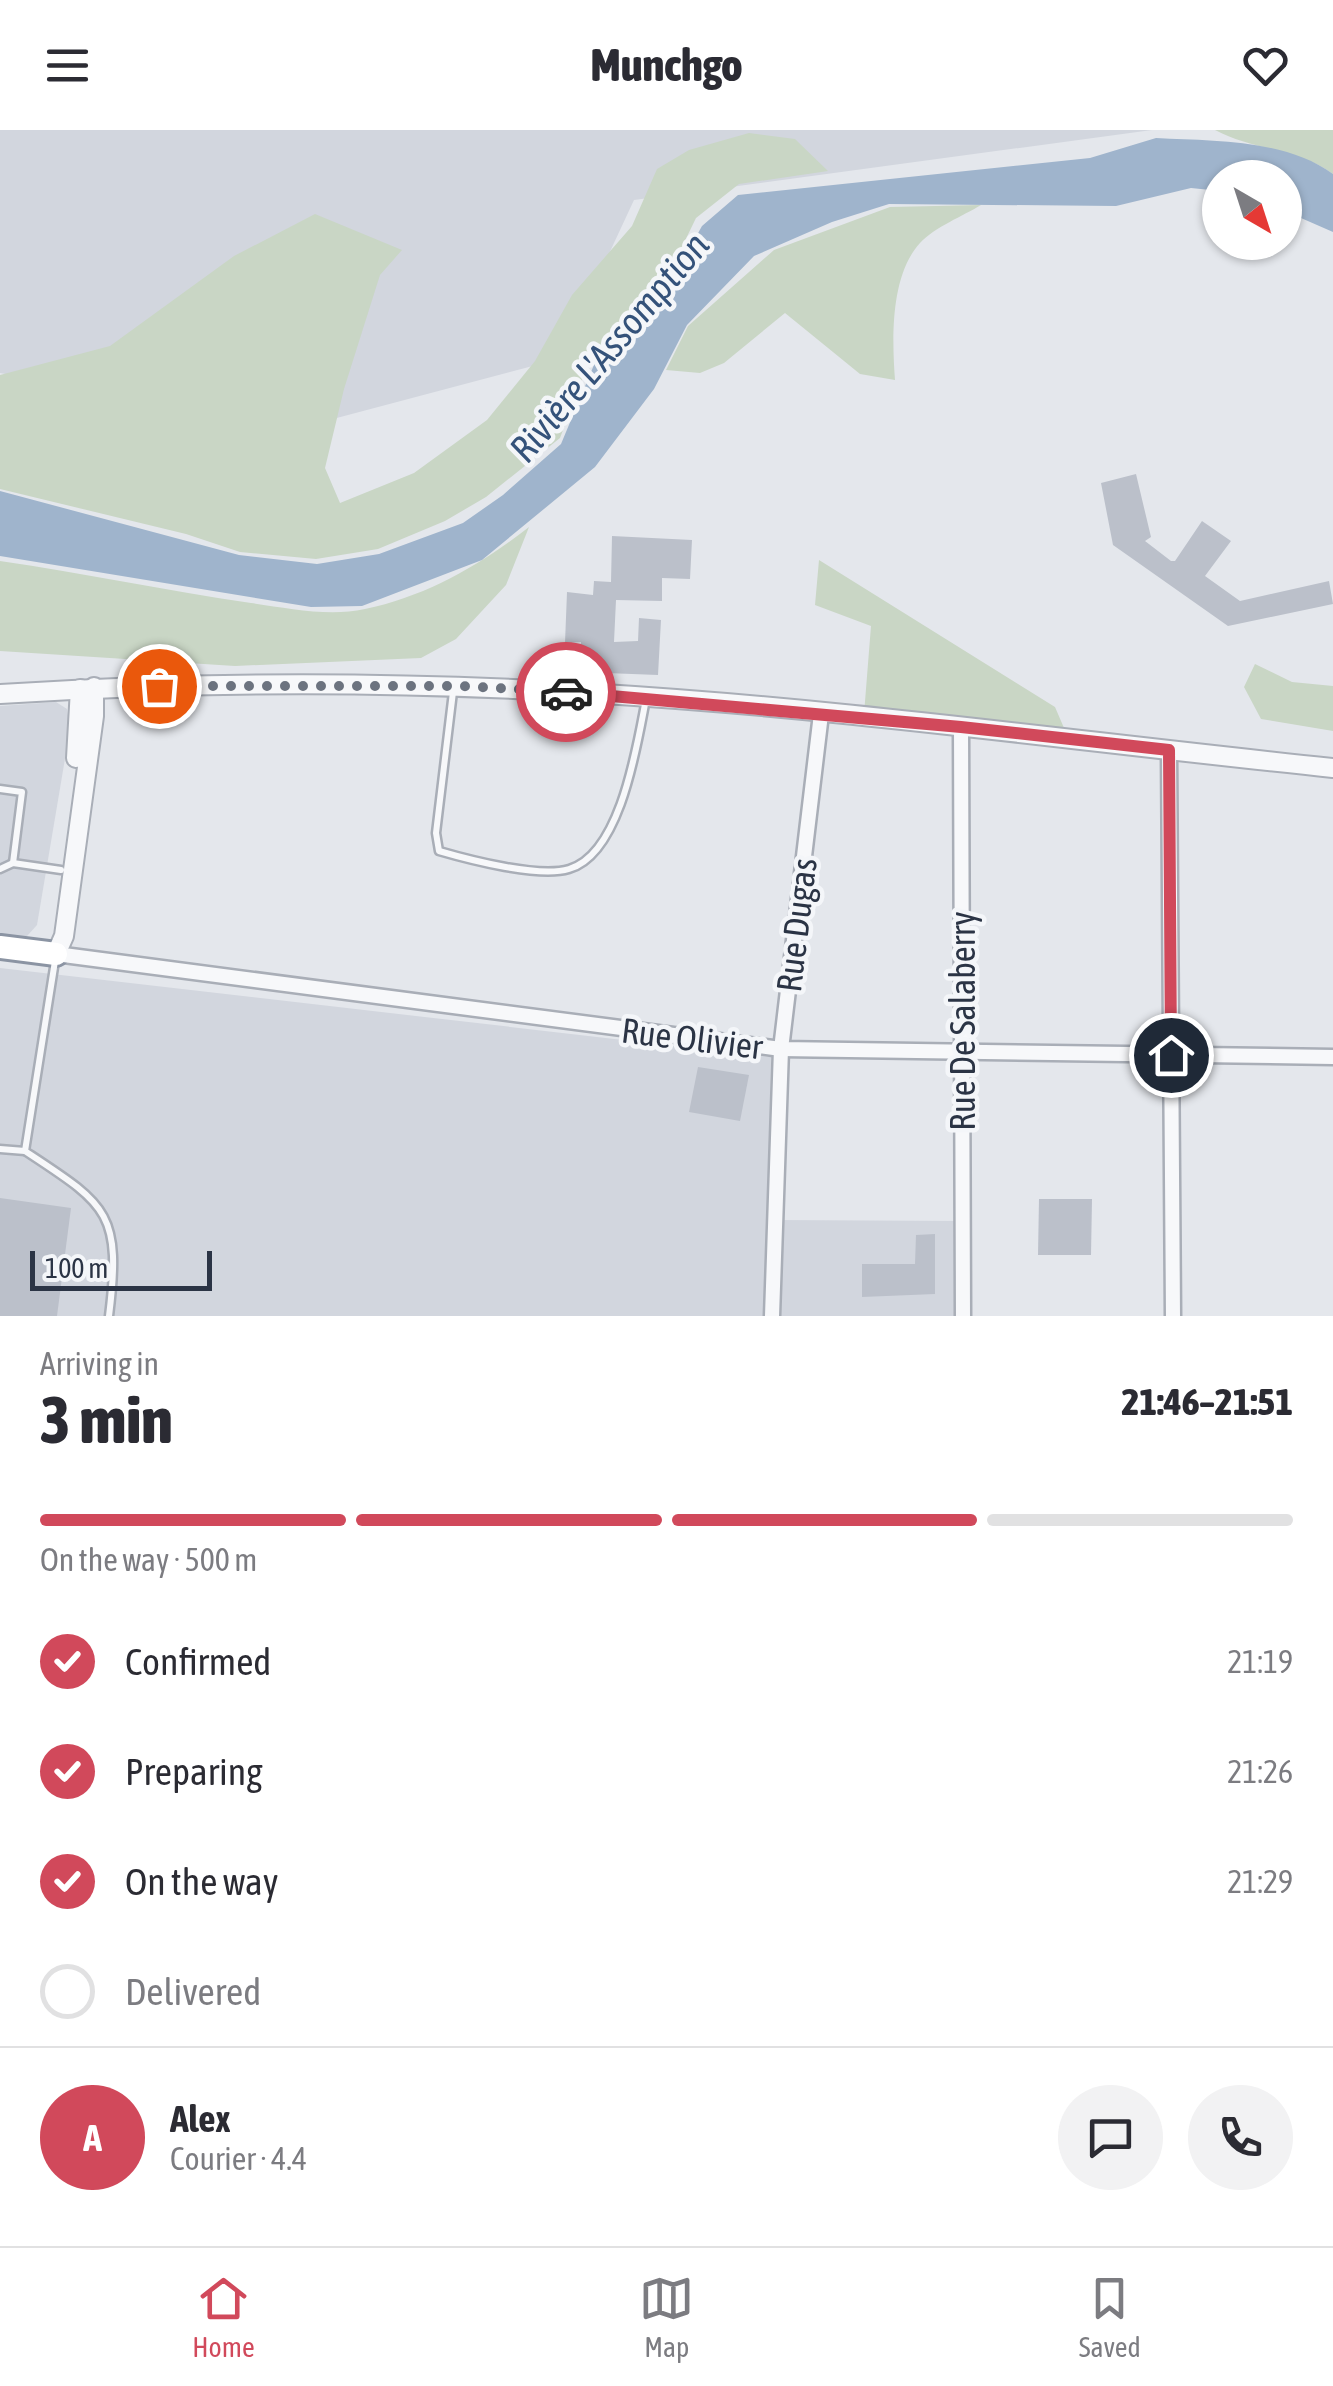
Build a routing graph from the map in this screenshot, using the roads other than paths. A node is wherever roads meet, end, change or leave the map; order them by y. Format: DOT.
graph roads {
  1 [pos="453,686"];
  2 [pos="87,688"];
  3 [pos="0,694"];
  4 [pos="646,698"];
  5 [pos="822,714"];
  6 [pos="961,727"];
  7 [pos="1169,750"];
  8 [pos="1333,768"];
  9 [pos="0,789"];
  10 [pos="13,864"];
  11 [pos="0,869"];
  12 [pos="60,870"];
  13 [pos="0,947"];
  14 [pos="56,954"];
  15 [pos="780,1049"];
  16 [pos="962,1052"];
  17 [pos="1171,1055"];
  18 [pos="1333,1057"];
  19 [pos="0,1149"];
  20 [pos="25,1151"];
  21 [pos="110,1316"];
  22 [pos="772,1316"];
  23 [pos="963,1316"];
  24 [pos="1173,1316"];
  1 -- 2 [label="street"];
  1 -- 4 [label="street"];
  1 -- 4 [label="lane"];
  2 -- 3 [label="street"];
  2 -- 12 [label="street"];
  2 -- 14 [label="street"];
  4 -- 5 [label="street"];
  5 -- 6 [label="street"];
  5 -- 15 [label="street, Rue Dugas"];
  6 -- 7 [label="street"];
  6 -- 16 [label="street, Rue De Salaberry"];
  7 -- 8 [label="street"];
  7 -- 17 [label="street"];
  9 -- 10 [label="lane"];
  10 -- 11 [label="lane"];
  10 -- 12 [label="lane"];
  12 -- 14 [label="street"];
  13 -- 14 [label="highway"];
  14 -- 15 [label="street, Rue Olivier"];
  14 -- 20 [label="lane"];
  15 -- 16 [label="street, Rue Olivier"];
  15 -- 22 [label="street, Rue Dugas"];
  16 -- 17 [label="street, Rue Olivier"];
  16 -- 23 [label="street, Rue De Salaberry"];
  17 -- 18 [label="street, Rue Olivier"];
  17 -- 24 [label="street"];
  19 -- 20 [label="lane"];
  20 -- 21 [label="lane"];
}
